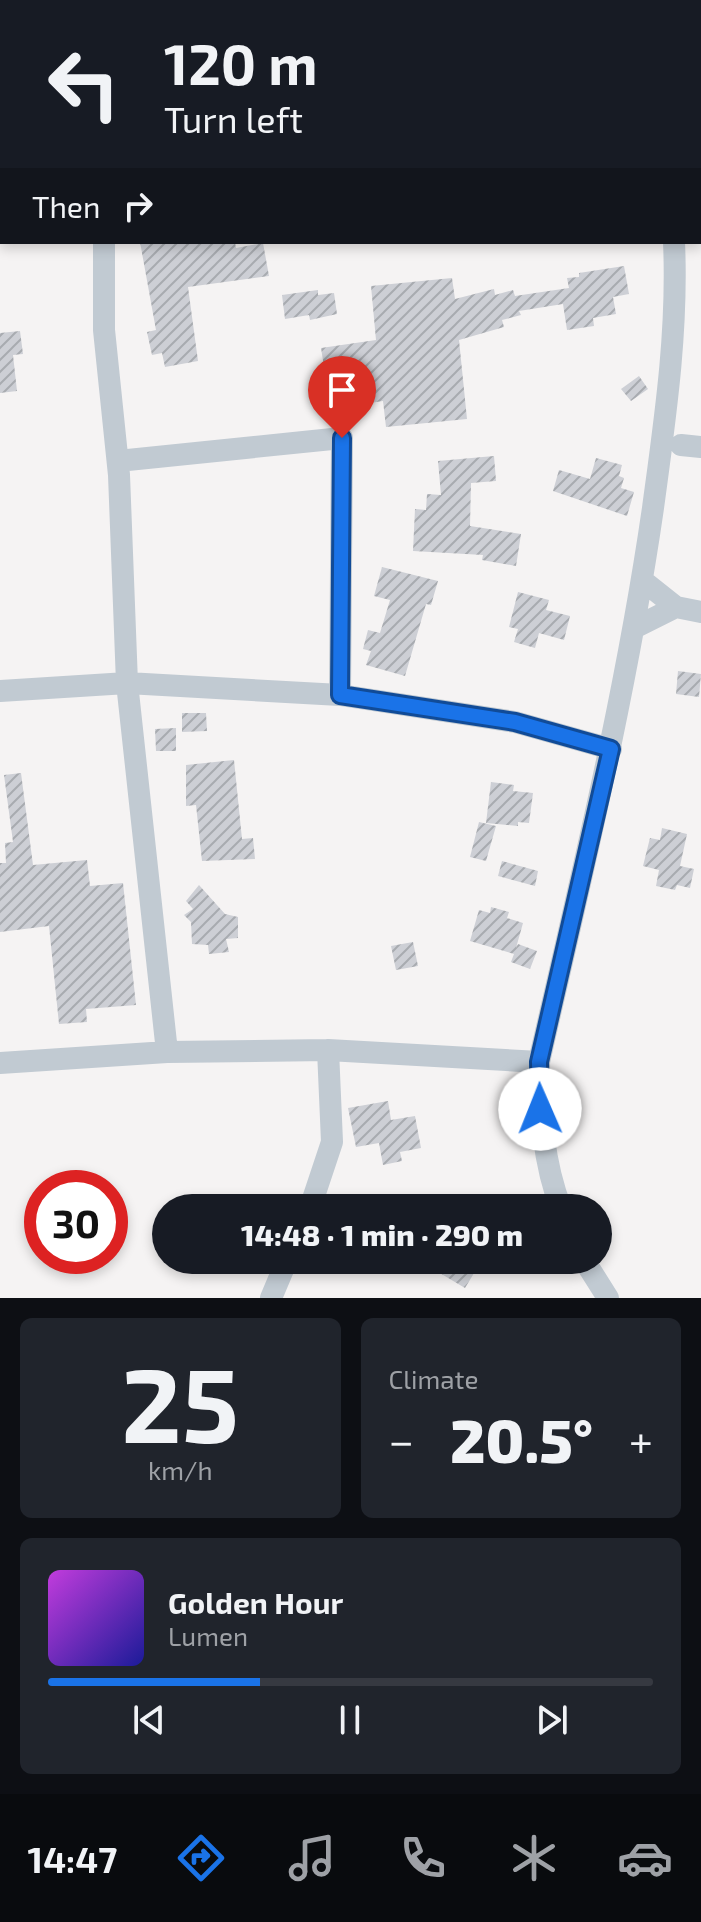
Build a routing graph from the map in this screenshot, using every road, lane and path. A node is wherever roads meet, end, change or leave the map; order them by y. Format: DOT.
graph roads {
  1 [pos="104,244"];
  2 [pos="674,244"];
  3 [pos="118,461"];
  4 [pos="642,580"];
  5 [pos="676,607"];
  6 [pos="701,612"];
  7 [pos="634,628"];
  8 [pos="127,683"];
  9 [pos="0,691"];
  10 [pos="340,695"];
  11 [pos="611,749"];
  12 [pos="328,1050"];
  13 [pos="167,1052"];
  14 [pos="539,1062"];
  15 [pos="0,1063"];
  16 [pos="315,1194"];
  17 [pos="556,1194"];
  18 [pos="281,1274"];
  19 [pos="593,1274"];
  20 [pos="271,1298"];
  21 [pos="608,1298"];
  1 -- 3 [label="street"];
  2 -- 4 [label="street"];
  3 -- 8 [label="street"];
  3 -- 10 [label="street"];
  4 -- 5 [label="street"];
  4 -- 7 [label="street"];
  5 -- 6 [label="street"];
  5 -- 7 [label="street"];
  7 -- 11 [label="street"];
  8 -- 9 [label="street"];
  8 -- 10 [label="street"];
  8 -- 13 [label="street"];
  10 -- 11 [label="street"];
  11 -- 14 [label="street"];
  12 -- 13 [label="street"];
  12 -- 14 [label="street"];
  12 -- 16 [label="street"];
  13 -- 15 [label="street"];
  14 -- 17 [label="street"];
  18 -- 20 [label="street"];
  19 -- 21 [label="street"];
}
